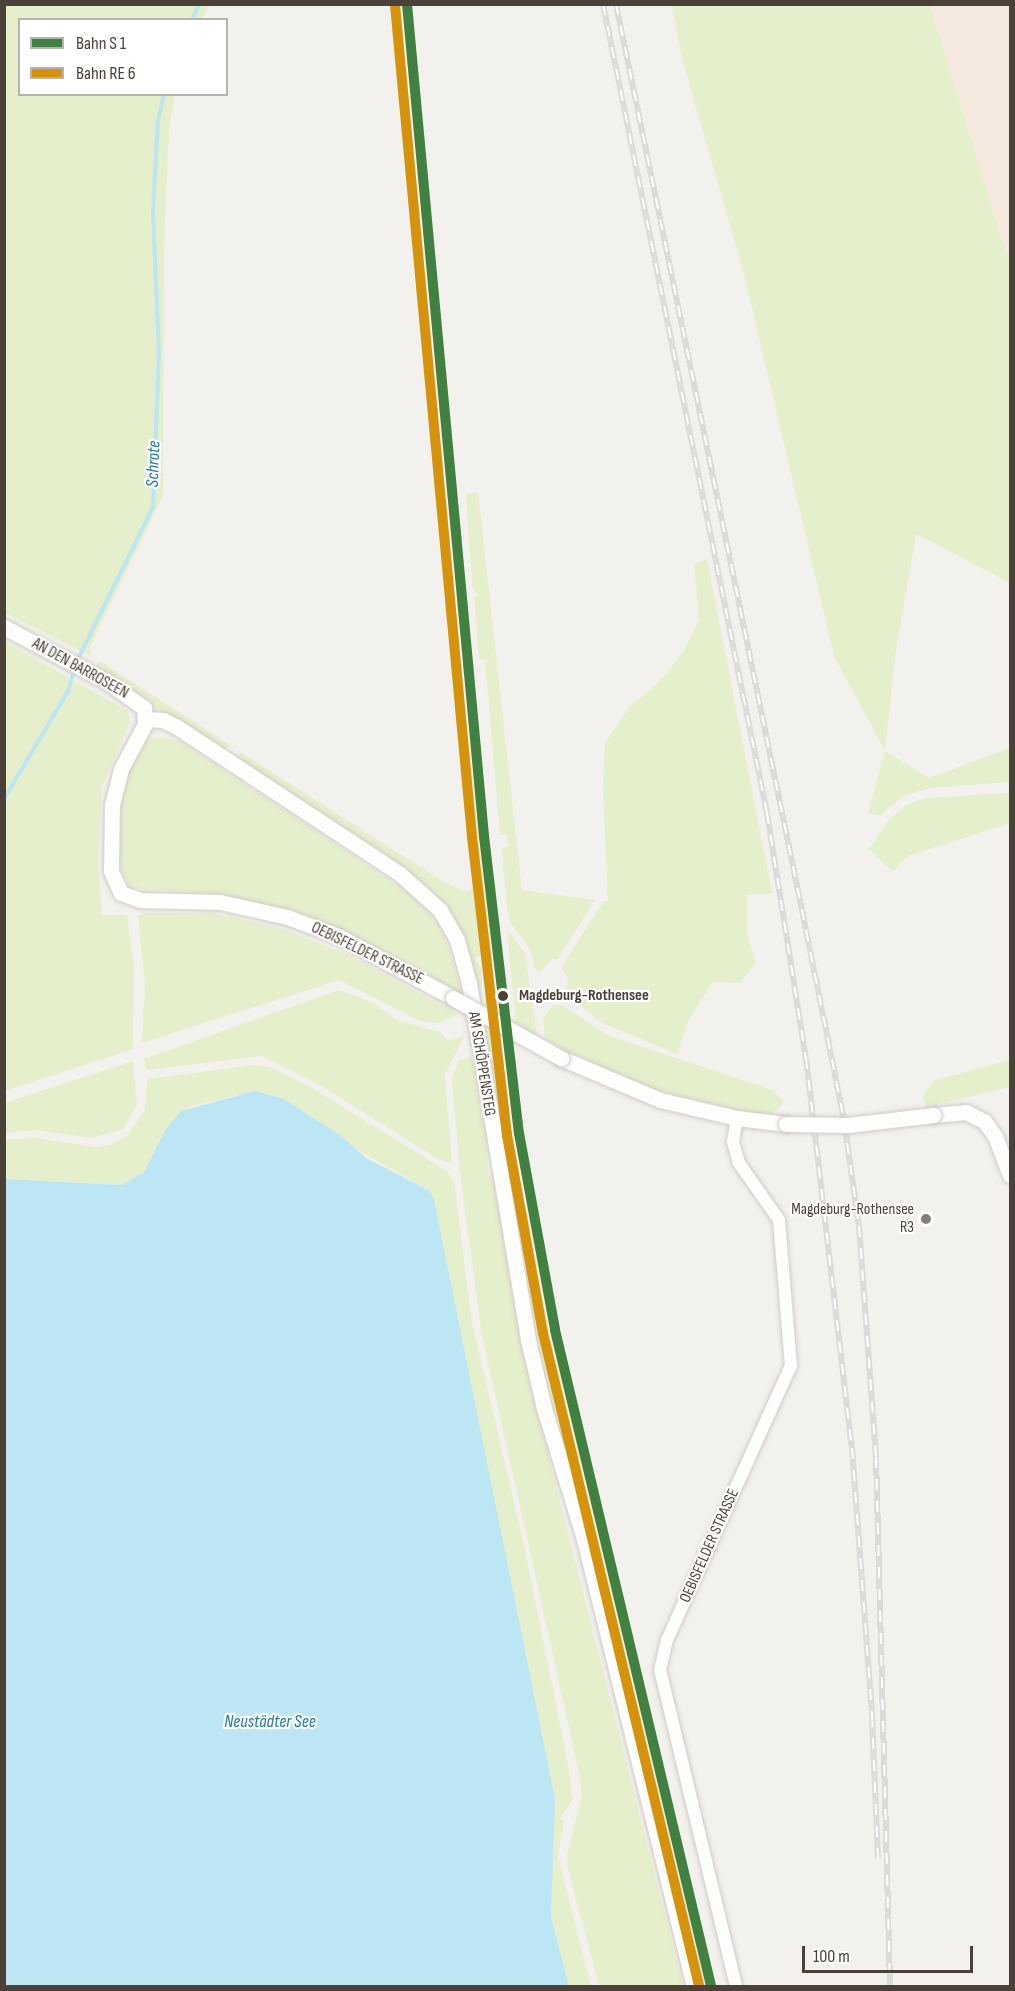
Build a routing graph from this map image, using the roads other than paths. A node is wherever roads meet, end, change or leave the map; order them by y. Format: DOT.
graph roads {
  1 [pos="4,627"];
  2 [pos="146,719"];
  3 [pos="737,1119"];
  4 [pos="1011,1175"];
  5 [pos="694,1986"];
  6 [pos="736,1986"];
  1 -- 2 [label="street, AN DEN BARROSEEN"];
  2 -- 3 [label="street, OEBISFELDER STRASSE, bridge"];
  2 -- 5 [label="street, AM SCHÖPPENSTEG"];
  3 -- 4 [label="street, OEBISFELDER STRASSE, bridge"];
  3 -- 6 [label="street, OEBISFELDER STRASSE"];
}
